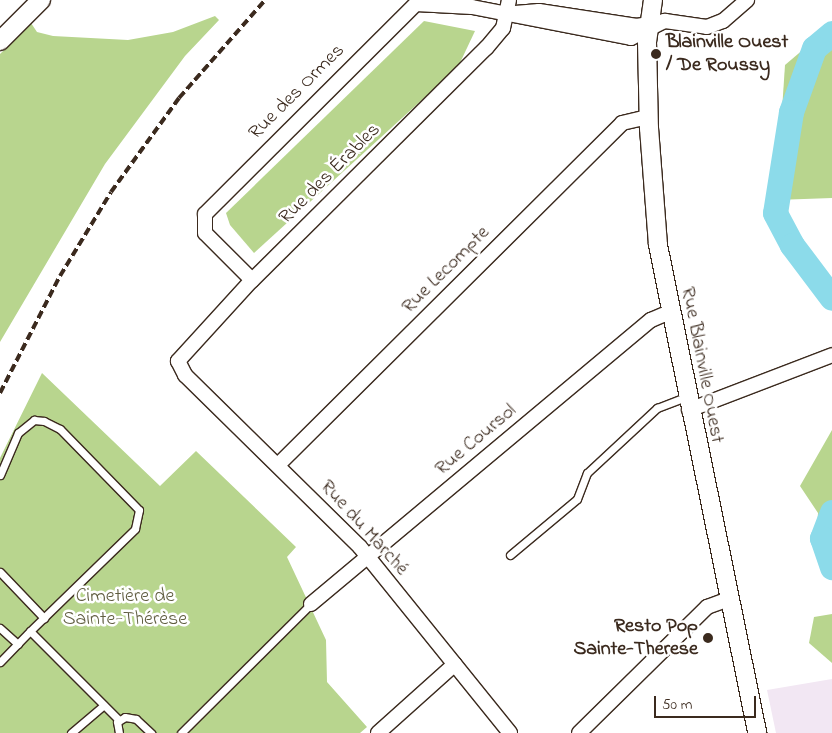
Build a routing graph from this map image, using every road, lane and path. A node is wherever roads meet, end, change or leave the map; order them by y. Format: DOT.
graph roads {
  1 [pos="41,0"];
  2 [pos="653,0"];
  3 [pos="746,0"];
  4 [pos="508,6"];
  5 [pos="654,25"];
  6 [pos="0,41"];
  7 [pos="648,117"];
  8 [pos="252,280"];
  9 [pos="670,312"];
  10 [pos="832,355"];
  11 [pos="178,361"];
  12 [pos="688,403"];
  13 [pos="278,465"];
  14 [pos="0,474"];
  15 [pos="510,555"];
  16 [pos="367,556"];
  17 [pos="0,572"];
  18 [pos="729,599"];
  19 [pos="311,604"];
  20 [pos="44,618"];
  21 [pos="0,628"];
  22 [pos="30,631"];
  23 [pos="18,644"];
  24 [pos="0,662"];
  25 [pos="455,664"];
  26 [pos="104,705"];
  27 [pos="118,719"];
  28 [pos="71,733"];
  29 [pos="119,733"];
  30 [pos="151,733"];
  31 [pos="181,733"];
  32 [pos="378,733"];
  33 [pos="510,733"];
  34 [pos="579,733"];
  35 [pos="757,733"];
  1 -- 6 [label="street"];
  2 -- 5 [label="street, Rue Blainville Ouest"];
  3 -- 5 [label="street"];
  4 -- 5 [label="street, Rue des Ormes"];
  4 -- 8 [label="street, Rue des Érables"];
  4 -- 8 [label="street, Rue des Ormes"];
  5 -- 7 [label="street, Rue Blainville Ouest"];
  7 -- 9 [label="street, Rue Blainville Ouest"];
  7 -- 13 [label="street, Rue Lecompte"];
  8 -- 11 [label="street, Rue des Érables"];
  9 -- 12 [label="street, Rue Blainville Ouest"];
  9 -- 16 [label="street, Rue Coursol"];
  10 -- 12 [label="street"];
  11 -- 13 [label="street, Rue du Marché"];
  12 -- 15 [label="lane"];
  12 -- 18 [label="street, Rue Blainville Ouest"];
  13 -- 16 [label="street, Rue du Marché"];
  14 -- 20 [label="lane"];
  16 -- 19 [label="street, Rue Coursol"];
  16 -- 25 [label="street, Rue du Marché"];
  17 -- 20 [label="lane"];
  18 -- 34 [label="street"];
  18 -- 35 [label="street, Rue Blainville Ouest"];
  19 -- 31 [label="lane"];
  20 -- 22 [label="lane"];
  21 -- 23 [label="lane"];
  22 -- 23 [label="lane"];
  22 -- 26 [label="lane"];
  23 -- 24 [label="lane"];
  25 -- 32 [label="street"];
  25 -- 33 [label="street, Rue du Marché"];
  26 -- 27 [label="lane"];
  26 -- 28 [label="lane"];
  27 -- 29 [label="lane"];
  27 -- 30 [label="lane"];
}
